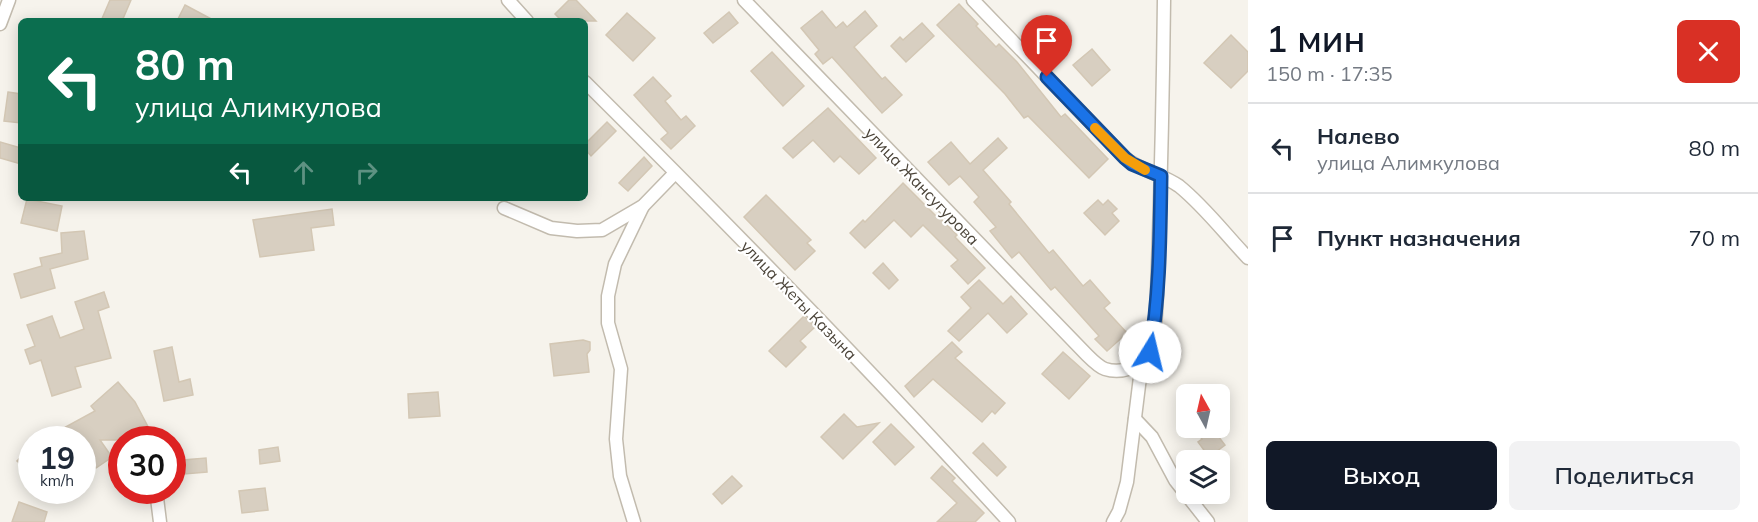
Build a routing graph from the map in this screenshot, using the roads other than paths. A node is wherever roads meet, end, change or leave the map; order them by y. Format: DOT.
graph roads {
  1 [pos="9,0"];
  2 [pos="508,0"];
  3 [pos="744,0"];
  4 [pos="973,0"];
  5 [pos="1164,0"];
  6 [pos="524,18"];
  7 [pos="0,24"];
  8 [pos="588,85"];
  9 [pos="675,173"];
  10 [pos="1161,176"];
  11 [pos="643,206"];
  12 [pos="504,208"];
  13 [pos="1248,258"];
  14 [pos="1142,361"];
  15 [pos="1135,419"];
  16 [pos="158,504"];
  17 [pos="160,522"];
  18 [pos="634,522"];
  19 [pos="1009,522"];
  20 [pos="1113,522"];
  21 [pos="1208,522"];
  1 -- 7 [label="street"];
  2 -- 6 [label="street"];
  3 -- 14 [label="street, улица Жансугурова"];
  4 -- 10 [label="street"];
  5 -- 10 [label="street"];
  8 -- 9 [label="street, улица Жеты Казына"];
  9 -- 11 [label="street"];
  9 -- 19 [label="street, улица Жеты Казына"];
  10 -- 13 [label="street"];
  10 -- 14 [label="street"];
  11 -- 12 [label="street"];
  11 -- 18 [label="street"];
  14 -- 15 [label="street"];
  15 -- 20 [label="street"];
  15 -- 21 [label="street"];
  16 -- 17 [label="street"];
}
